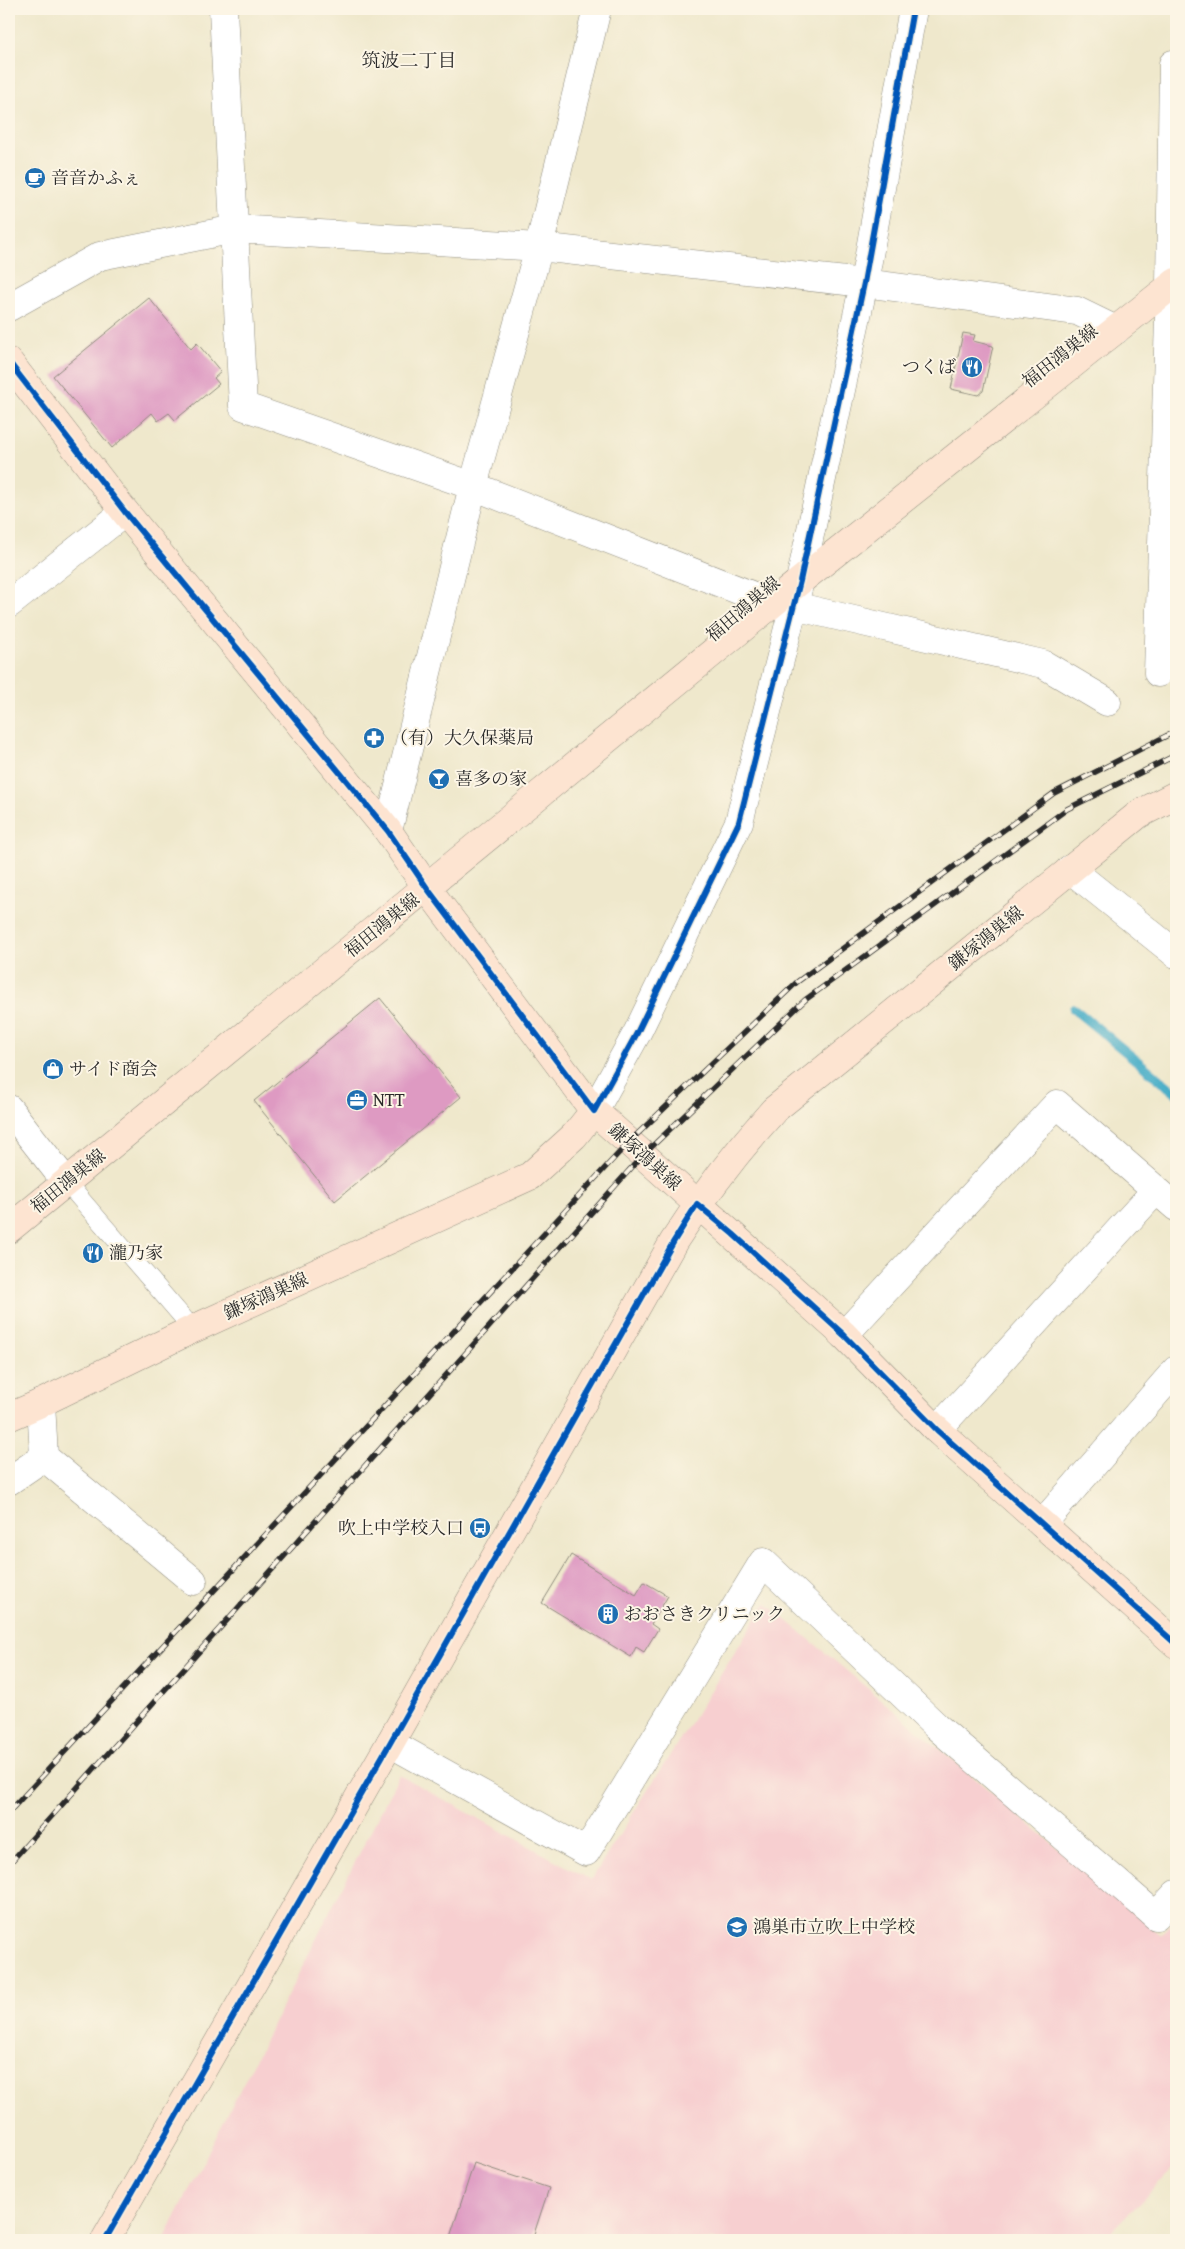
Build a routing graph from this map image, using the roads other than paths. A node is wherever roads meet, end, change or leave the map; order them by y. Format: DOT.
graph roads {
  1 [pos="223,9"];
  2 [pos="597,9"];
  3 [pos="913,9"];
  4 [pos="1173,64"];
  5 [pos="235,229"];
  6 [pos="539,247"];
  7 [pos="864,283"];
  8 [pos="1173,285"];
  9 [pos="9,307"];
  10 [pos="1116,330"];
  11 [pos="9,362"];
  12 [pos="472,486"];
  13 [pos="126,512"];
  14 [pos="789,597"];
  15 [pos="9,604"];
  16 [pos="1158,673"];
  17 [pos="1106,702"];
  18 [pos="1176,795"];
  19 [pos="388,831"];
  20 [pos="1070,869"];
  21 [pos="427,888"];
  22 [pos="1176,954"];
  23 [pos="9,1109"];
  24 [pos="594,1111"];
  25 [pos="66,1182"];
  26 [pos="1156,1190"];
  27 [pos="697,1204"];
  28 [pos="1176,1208"];
  29 [pos="9,1229"];
  30 [pos="193,1329"];
  31 [pos="844,1335"];
  32 [pos="1176,1370"];
  33 [pos="41,1403"];
  34 [pos="9,1417"];
  35 [pos="937,1430"];
  36 [pos="44,1457"];
  37 [pos="9,1481"];
  38 [pos="1042,1524"];
  39 [pos="193,1581"];
  40 [pos="1176,1644"];
  41 [pos="390,1743"];
  42 [pos="1176,1894"];
  43 [pos="105,2240"];
  1 -- 5 [label="street"];
  2 -- 6 [label="street"];
  3 -- 7 [label="street"];
  4 -- 8 [label="street"];
  5 -- 6 [label="street"];
  5 -- 9 [label="street"];
  5 -- 12 [label="street"];
  6 -- 7 [label="street"];
  6 -- 12 [label="street"];
  7 -- 10 [label="street"];
  7 -- 14 [label="street"];
  8 -- 10 [label="main road, 福田鴻巣線"];
  8 -- 16 [label="street"];
  10 -- 14 [label="main road, 福田鴻巣線"];
  11 -- 13 [label="main road"];
  12 -- 14 [label="street"];
  12 -- 19 [label="street"];
  13 -- 15 [label="street"];
  13 -- 19 [label="main road"];
  14 -- 17 [label="street"];
  14 -- 21 [label="main road, 福田鴻巣線"];
  14 -- 24 [label="street"];
  18 -- 20 [label="main road, 鎌塚鴻巣線"];
  19 -- 21 [label="main road"];
  20 -- 22 [label="street"];
  20 -- 27 [label="main road, 鎌塚鴻巣線"];
  21 -- 24 [label="main road"];
  21 -- 25 [label="main road, 福田鴻巣線"];
  23 -- 25 [label="street"];
  24 -- 27 [label="main road, 鎌塚鴻巣線"];
  24 -- 30 [label="main road, 鎌塚鴻巣線"];
  25 -- 29 [label="main road, 福田鴻巣線"];
  25 -- 30 [label="lane"];
  26 -- 28 [label="street"];
  26 -- 31 [label="street"];
  26 -- 35 [label="street"];
  27 -- 31 [label="main road"];
  27 -- 41 [label="main road"];
  30 -- 33 [label="main road, 鎌塚鴻巣線"];
  31 -- 35 [label="main road"];
  32 -- 38 [label="street"];
  33 -- 34 [label="main road, 鎌塚鴻巣線"];
  33 -- 36 [label="street"];
  35 -- 38 [label="main road"];
  36 -- 37 [label="street"];
  36 -- 39 [label="street"];
  38 -- 40 [label="main road"];
  41 -- 42 [label="street"];
  41 -- 43 [label="main road"];
}
